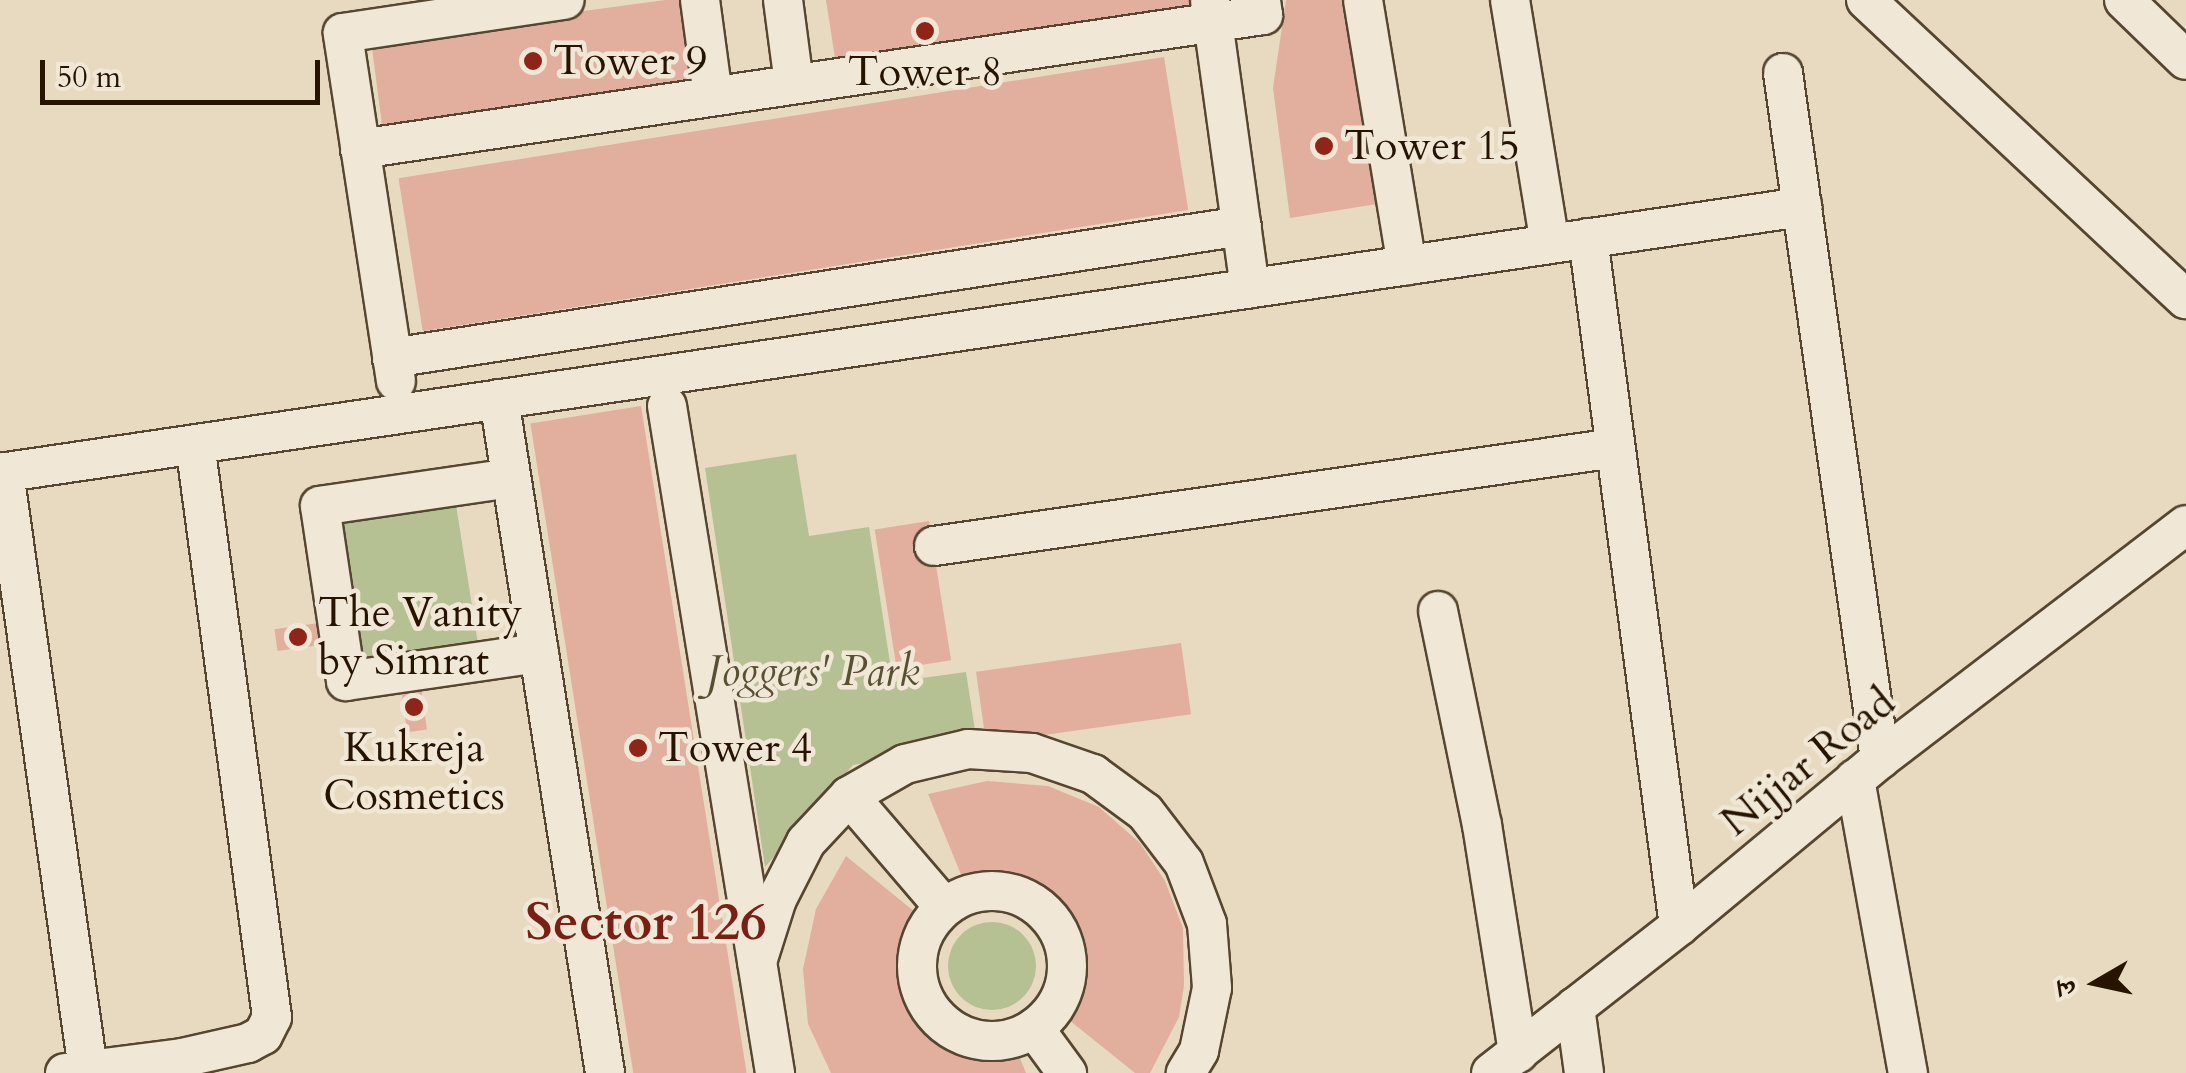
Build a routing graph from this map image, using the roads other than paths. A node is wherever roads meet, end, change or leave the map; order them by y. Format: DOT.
graph roads {
  1 [pos="564,0"];
  2 [pos="700,0"];
  3 [pos="783,0"];
  4 [pos="1261,0"];
  5 [pos="1363,0"];
  6 [pos="1510,0"];
  7 [pos="1866,0"];
  8 [pos="2124,0"];
  9 [pos="1212,11"];
  10 [pos="2186,60"];
  11 [pos="1783,73"];
  12 [pos="794,84"];
  13 [pos="713,96"];
  14 [pos="360,149"];
  15 [pos="1802,207"];
  16 [pos="1242,226"];
  17 [pos="1588,238"];
  18 [pos="1550,244"];
  19 [pos="1407,265"];
  20 [pos="1250,288"];
  21 [pos="2186,299"];
  22 [pos="392,358"];
  23 [pos="499,399"];
  24 [pos="667,406"];
  25 [pos="402,413"];
  26 [pos="196,444"];
  27 [pos="1615,448"];
  28 [pos="2,473"];
  29 [pos="511,478"];
  30 [pos="2186,526"];
  31 [pos="934,546"];
  32 [pos="1438,611"];
  33 [pos="538,653"];
  34 [pos="1868,769"];
  35 [pos="849,796"];
  36 [pos="944,907"];
  37 [pos="1679,926"];
  38 [pos="757,962"];
  39 [pos="1575,1008"];
  40 [pos="1034,1028"];
  41 [pos="772,1055"];
  42 [pos="1504,1063"];
  43 [pos="76,1072"];
  44 [pos="605,1073"];
  45 [pos="788,1073"];
  46 [pos="1067,1073"];
  47 [pos="1186,1073"];
  48 [pos="1584,1073"];
  49 [pos="1908,1073"];
  1 -- 14 [label="street"];
  2 -- 13 [label="street"];
  3 -- 12 [label="street"];
  4 -- 9 [label="street"];
  5 -- 19 [label="street"];
  6 -- 18 [label="street"];
  7 -- 21 [label="street"];
  8 -- 10 [label="street"];
  9 -- 12 [label="street"];
  9 -- 16 [label="street"];
  11 -- 15 [label="street"];
  12 -- 13 [label="street"];
  13 -- 14 [label="street"];
  14 -- 22 [label="street"];
  15 -- 17 [label="street"];
  15 -- 34 [label="street"];
  16 -- 20 [label="street"];
  16 -- 22 [label="street"];
  17 -- 18 [label="street"];
  17 -- 27 [label="street"];
  18 -- 19 [label="street"];
  19 -- 20 [label="street"];
  20 -- 23 [label="street"];
  22 -- 25 [label="street"];
  23 -- 25 [label="street"];
  23 -- 29 [label="street"];
  24 -- 38 [label="street"];
  25 -- 26 [label="street"];
  26 -- 28 [label="street"];
  26 -- 43 [label="street"];
  27 -- 31 [label="street"];
  27 -- 37 [label="street"];
  28 -- 43 [label="street"];
  29 -- 33 [label="street"];
  29 -- 33 [label="street"];
  30 -- 34 [label="street, Nijjar Road"];
  32 -- 42 [label="street"];
  33 -- 44 [label="street"];
  34 -- 37 [label="street, Nijjar Road"];
  34 -- 49 [label="street"];
  35 -- 36 [label="street"];
  35 -- 38 [label="street"];
  35 -- 47 [label="street"];
  36 -- 40 [label="street"];
  36 -- 40 [label="street"];
  37 -- 39 [label="street, Nijjar Road"];
  38 -- 41 [label="street"];
  39 -- 42 [label="street, Nijjar Road"];
  39 -- 48 [label="street"];
  40 -- 46 [label="street"];
  41 -- 45 [label="street"];
}
